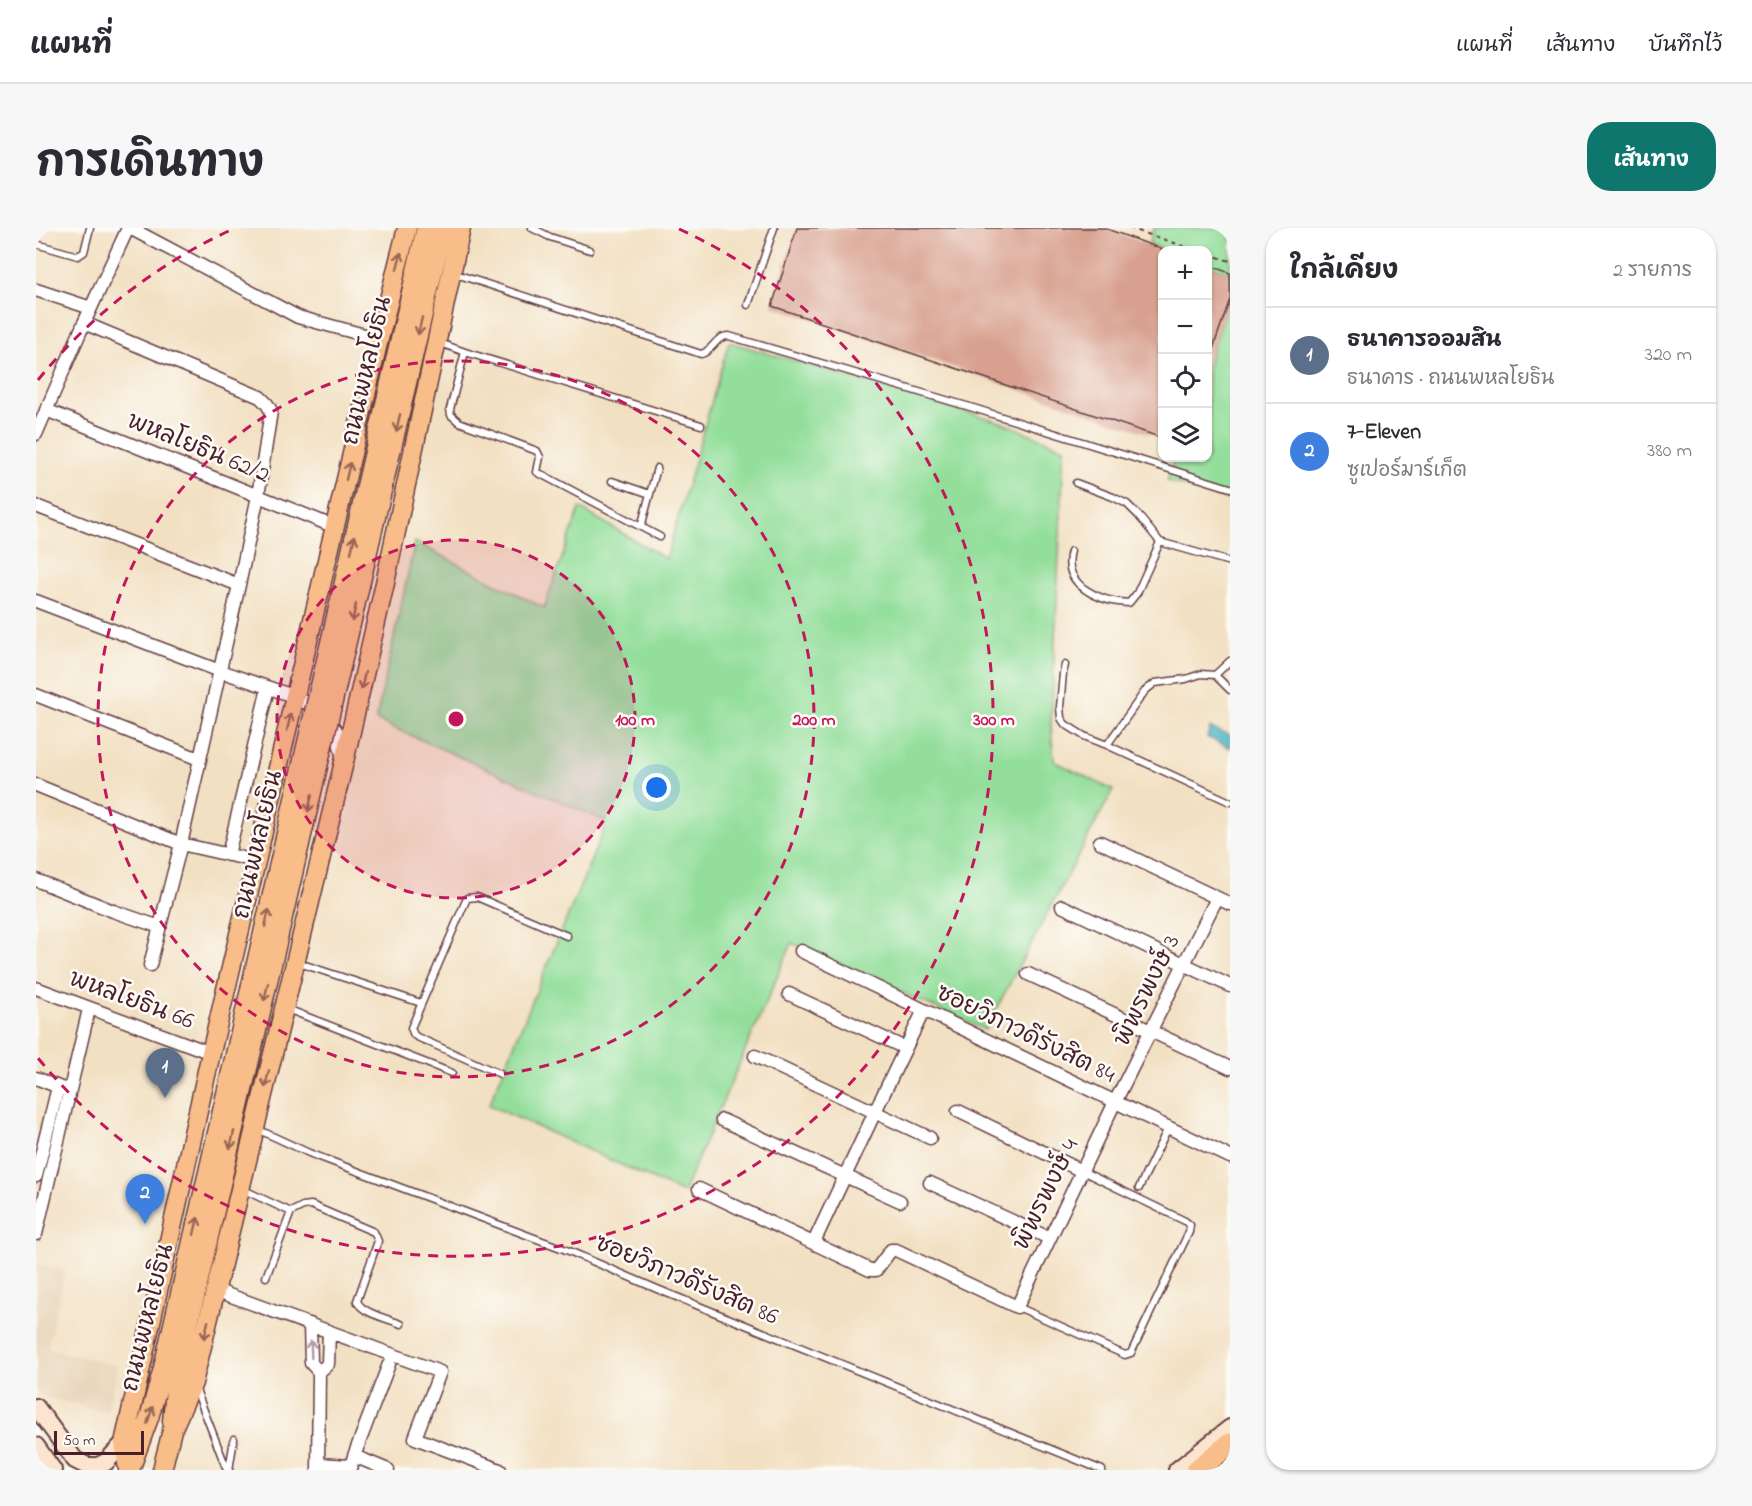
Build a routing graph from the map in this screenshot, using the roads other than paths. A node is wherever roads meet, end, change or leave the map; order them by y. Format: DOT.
graph roads {
  1 [pos="90,228"];
  2 [pos="129,228"];
  3 [pos="407,228"];
  4 [pos="426,228"];
  5 [pos="442,228"];
  6 [pos="460,228"];
  7 [pos="532,228"];
  8 [pos="774,228"];
  9 [pos="36,244"];
  10 [pos="590,250"];
  11 [pos="450,272"];
  12 [pos="36,290"];
  13 [pos="748,305"];
  14 [pos="91,308"];
  15 [pos="84,322"];
  16 [pos="379,339"];
  17 [pos="436,342"];
  18 [pos="465,352"];
  19 [pos="403,364"];
  20 [pos="46,410"];
  21 [pos="701,425"];
  22 [pos="36,434"];
  23 [pos="657,468"];
  24 [pos="612,481"];
  25 [pos="1076,483"];
  26 [pos="1230,488"];
  27 [pos="650,494"];
  28 [pos="258,496"];
  29 [pos="36,506"];
  30 [pos="335,527"];
  31 [pos="641,527"];
  32 [pos="660,537"];
  33 [pos="1160,542"];
  34 [pos="1071,551"];
  35 [pos="1230,562"];
  36 [pos="326,570"];
  37 [pos="385,583"];
  38 [pos="239,585"];
  39 [pos="36,601"];
  40 [pos="1230,661"];
  41 [pos="1065,665"];
  42 [pos="220,671"];
  43 [pos="1215,675"];
  44 [pos="268,688"];
  45 [pos="1230,690"];
  46 [pos="36,694"];
  47 [pos="294,696"];
  48 [pos="1107,745"];
  49 [pos="200,759"];
  50 [pos="344,762"];
  51 [pos="36,784"];
  52 [pos="1230,802"];
  53 [pos="266,820"];
  54 [pos="325,839"];
  55 [pos="1100,842"];
  56 [pos="181,843"];
  57 [pos="228,855"];
  58 [pos="256,861"];
  59 [pos="36,880"];
  60 [pos="1217,898"];
  61 [pos="1230,904"];
  62 [pos="1062,906"];
  63 [pos="160,927"];
  64 [pos="567,936"];
  65 [pos="801,951"];
  66 [pos="296,962"];
  67 [pos="1185,963"];
  68 [pos="150,965"];
  69 [pos="1028,974"];
  70 [pos="1230,986"];
  71 [pos="36,988"];
  72 [pos="789,994"];
  73 [pos="421,1003"];
  74 [pos="285,1008"];
  75 [pos="89,1009"];
  76 [pos="924,1010"];
  77 [pos="1151,1031"];
  78 [pos="247,1039"];
  79 [pos="905,1048"];
  80 [pos="210,1053"];
  81 [pos="755,1056"];
  82 [pos="1230,1068"];
  83 [pos="452,1073"];
  84 [pos="500,1074"];
  85 [pos="36,1078"];
  86 [pos="63,1089"];
  87 [pos="1116,1102"];
  88 [pos="958,1111"];
  89 [pos="874,1113"];
  90 [pos="722,1120"];
  91 [pos="255,1128"];
  92 [pos="1168,1128"];
  93 [pos="41,1134"];
  94 [pos="930,1138"];
  95 [pos="1230,1157"];
  96 [pos="1082,1171"];
  97 [pos="36,1176"];
  98 [pos="844,1177"];
  99 [pos="930,1183"];
  100 [pos="240,1188"];
  101 [pos="1139,1188"];
  102 [pos="699,1189"];
  103 [pos="900,1201"];
  104 [pos="291,1212"];
  105 [pos="36,1234"];
  106 [pos="1049,1238"];
  107 [pos="814,1242"];
  108 [pos="266,1277"];
  109 [pos="215,1290"];
  110 [pos="1017,1307"];
  111 [pos="310,1324"];
  112 [pos="401,1324"];
  113 [pos="329,1331"];
  114 [pos="389,1365"];
  115 [pos="319,1372"];
  116 [pos="193,1383"];
  117 [pos="36,1407"];
  118 [pos="1230,1428"];
  119 [pos="171,1430"];
  120 [pos="234,1439"];
  121 [pos="123,1443"];
  122 [pos="1230,1444"];
  123 [pos="36,1446"];
  124 [pos="354,1456"];
  125 [pos="1230,1462"];
  126 [pos="318,1467"];
  127 [pos="53,1470"];
  128 [pos="129,1470"];
  129 [pos="162,1470"];
  130 [pos="228,1470"];
  131 [pos="388,1470"];
  132 [pos="500,1470"];
  133 [pos="1102,1470"];
  134 [pos="1177,1470"];
  135 [pos="1197,1470"];
  136 [pos="1220,1470"];
  1 -- 9 [label="lane"];
  2 -- 14 [label="street"];
  2 -- 16 [label="street"];
  16 -- 3 [label="main road, ถนนพหลโยธิน, one-way"];
  4 -- 19 [label="main road, ถนนพหลโยธิน"];
  5 -- 19 [label="main road, ถนนพหลโยธิน, one-way"];
  6 -- 11 [label="main road, ถนนพหลโยธิน"];
  7 -- 10 [label="lane"];
  8 -- 13 [label="lane"];
  11 -- 17 [label="main road, ถนนพหลโยธิน"];
  11 -- 26 [label="lane"];
  12 -- 14 [label="street"];
  14 -- 15 [label="street"];
  15 -- 20 [label="street"];
  15 -- 28 [label="street"];
  30 -- 16 [label="main road, ถนนพหลโยธิน, one-way"];
  17 -- 18 [label="lane"];
  17 -- 37 [label="main road, ถนนพหลโยธิน"];
  18 -- 21 [label="lane"];
  18 -- 31 [label="lane"];
  19 -- 78 [label="main road, ถนนพหลโยธิน, bridge"];
  20 -- 22 [label="street"];
  20 -- 28 [label="street, พหลโยธิน 62/2"];
  23 -- 27 [label="lane"];
  24 -- 27 [label="lane"];
  25 -- 33 [label="lane"];
  27 -- 31 [label="lane"];
  28 -- 30 [label="street, พหลโยธิน 62/2"];
  28 -- 38 [label="street"];
  29 -- 38 [label="street"];
  30 -- 36 [label="main road, ถนนพหลโยธิน"];
  31 -- 32 [label="lane"];
  33 -- 34 [label="lane"];
  33 -- 35 [label="lane"];
  36 -- 37 [label="main road"];
  36 -- 47 [label="main road, ถนนพหลโยธิน"];
  37 -- 50 [label="main road, ถนนพหลโยธิน, one-way"];
  38 -- 42 [label="street"];
  39 -- 42 [label="street"];
  40 -- 43 [label="lane"];
  41 -- 48 [label="lane"];
  42 -- 44 [label="street"];
  42 -- 49 [label="street"];
  43 -- 45 [label="lane"];
  43 -- 48 [label="lane"];
  44 -- 47 [label="street"];
  44 -- 57 [label="street"];
  46 -- 49 [label="street"];
  47 -- 50 [label="street"];
  53 -- 47 [label="main road, ถนนพหลโยธิน, one-way"];
  48 -- 52 [label="lane"];
  49 -- 56 [label="street"];
  50 -- 54 [label="main road, ถนนพหลโยธิน"];
  51 -- 56 [label="street"];
  53 -- 54 [label="main road"];
  53 -- 58 [label="main road, ถนนพหลโยธิน"];
  54 -- 66 [label="main road, ถนนพหลโยธิน"];
  55 -- 60 [label="street"];
  56 -- 57 [label="street"];
  56 -- 63 [label="street"];
  57 -- 58 [label="street"];
  58 -- 80 [label="main road, ถนนพหลโยธิน"];
  59 -- 63 [label="street"];
  60 -- 61 [label="street"];
  60 -- 67 [label="street, พิพรพงษ์ 3"];
  62 -- 67 [label="street"];
  63 -- 68 [label="street"];
  64 -- 73 [label="lane"];
  65 -- 76 [label="street, ซอยวิภาวดีรังสิต 84"];
  66 -- 73 [label="lane"];
  66 -- 74 [label="main road, ถนนพหลโยธิน"];
  67 -- 70 [label="street"];
  67 -- 77 [label="street, พิพรพงษ์ 3"];
  69 -- 77 [label="street"];
  71 -- 75 [label="street, พหลโยธิน 66"];
  72 -- 79 [label="street"];
  73 -- 84 [label="lane"];
  74 -- 83 [label="lane"];
  74 -- 91 [label="main road, ถนนพหลโยธิน, one-way"];
  75 -- 80 [label="street, พหลโยธิน 66"];
  75 -- 86 [label="street"];
  76 -- 79 [label="street"];
  76 -- 87 [label="street, ซอยวิภาวดีรังสิต 84"];
  77 -- 82 [label="street"];
  77 -- 87 [label="street, พิพรพงษ์ 3"];
  78 -- 119 [label="main road, ถนนพหลโยธิน, one-way"];
  128 -- 78 [label="main road, ถนนพหลโยธิน, one-way"];
  79 -- 89 [label="street"];
  80 -- 121 [label="main road, ถนนพหลโยธิน"];
  81 -- 89 [label="street"];
  85 -- 86 [label="street"];
  86 -- 93 [label="street"];
  86 -- 105 [label="street"];
  87 -- 92 [label="street, ซอยวิภาวดีรังสิต 84"];
  87 -- 96 [label="street, พิพรพงษ์ 4"];
  88 -- 96 [label="street"];
  89 -- 94 [label="street"];
  89 -- 98 [label="street"];
  90 -- 98 [label="street"];
  91 -- 100 [label="main road, ถนนพหลโยธิน"];
  91 -- 133 [label="lane, ซอยวิภาวดีรังสิต 86"];
  92 -- 95 [label="street, ซอยวิภาวดีรังสิต 84"];
  92 -- 101 [label="lane"];
  93 -- 97 [label="street"];
  96 -- 106 [label="street, พิพรพงษ์ 4"];
  96 -- 110 [label="lane"];
  98 -- 103 [label="street"];
  98 -- 107 [label="street"];
  99 -- 106 [label="street"];
  100 -- 104 [label="lane"];
  100 -- 109 [label="main road, ถนนพหลโยธิน"];
  102 -- 107 [label="street"];
  104 -- 108 [label="lane"];
  104 -- 112 [label="lane"];
  106 -- 110 [label="street, พิพรพงษ์ 4"];
  107 -- 110 [label="street"];
  109 -- 111 [label="street"];
  109 -- 116 [label="main road, ถนนพหลโยธิน, one-way"];
  111 -- 113 [label="street"];
  115 -- 111 [label="street, one-way"];
  113 -- 115 [label="street"];
  113 -- 132 [label="street"];
  114 -- 124 [label="street"];
  115 -- 126 [label="street"];
  116 -- 119 [label="main road, ถนนพหลโยธิน"];
  116 -- 130 [label="lane"];
  117 -- 121 [label="main road"];
  118 -- 134 [label="main road"];
  119 -- 129 [label="main road, ถนนพหลโยธิน"];
  120 -- 130 [label="lane"];
  121 -- 128 [label="main road, ถนนพหลโยธิน"];
  122 -- 135 [label="highway"];
  123 -- 127 [label="main road"];
  124 -- 126 [label="street"];
  124 -- 131 [label="street"];
  125 -- 136 [label="highway"];
}
